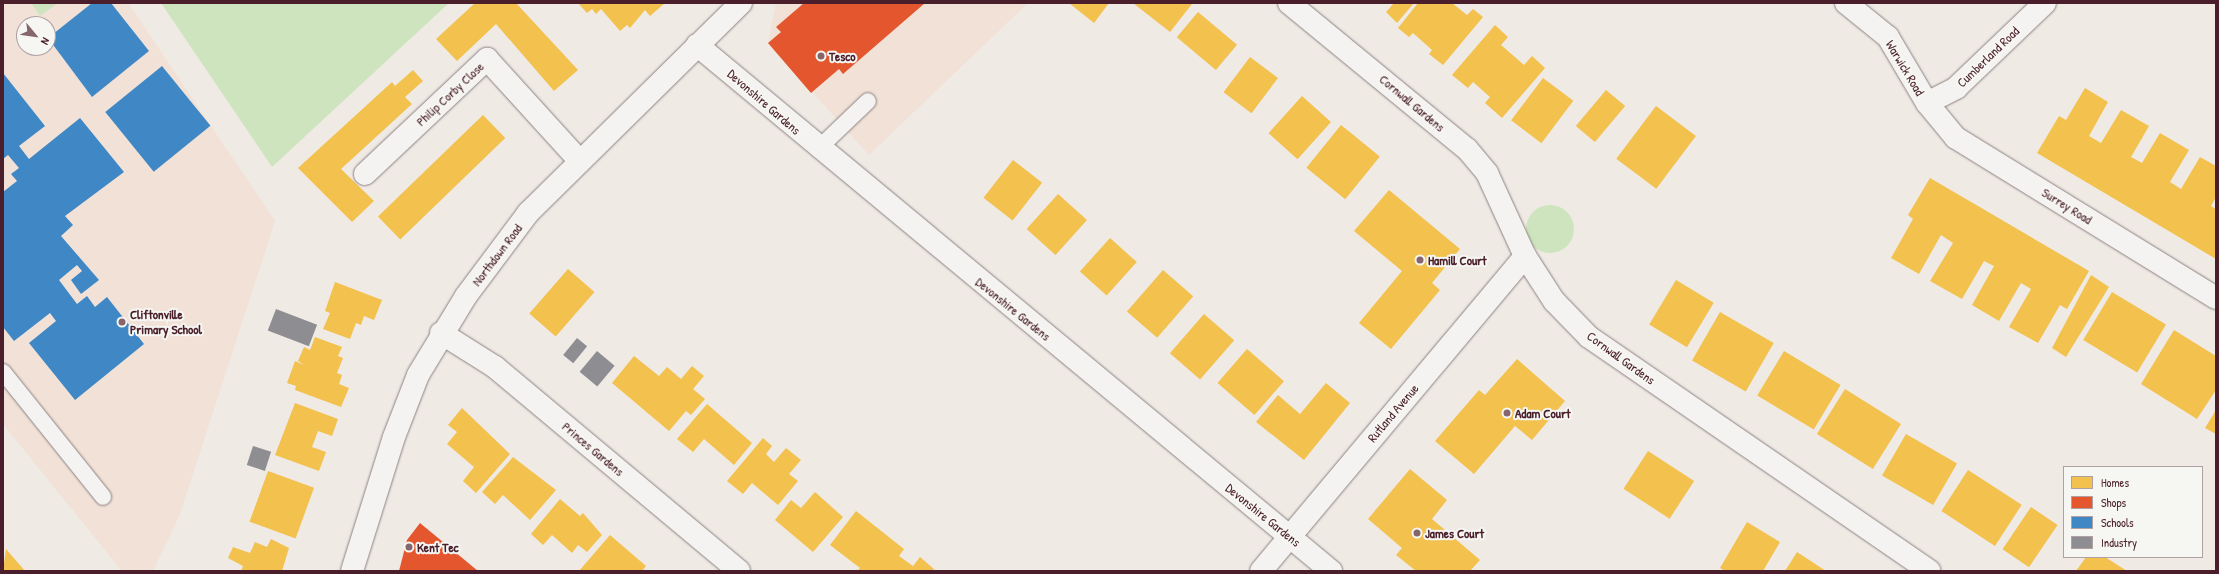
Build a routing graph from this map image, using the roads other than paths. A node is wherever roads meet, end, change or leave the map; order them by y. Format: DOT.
graph roads {
  1 [pos="741,3"];
  2 [pos="1289,3"];
  3 [pos="1846,3"];
  4 [pos="2045,3"];
  5 [pos="697,45"];
  6 [pos="868,100"];
  7 [pos="1927,103"];
  8 [pos="818,149"];
  9 [pos="580,160"];
  10 [pos="365,174"];
  11 [pos="1525,256"];
  12 [pos="2216,298"];
  13 [pos="441,333"];
  14 [pos="3,372"];
  15 [pos="103,497"];
  16 [pos="1290,536"];
  17 [pos="352,571"];
  18 [pos="740,571"];
  19 [pos="1261,571"];
  20 [pos="1331,571"];
  21 [pos="1929,571"];
  1 -- 5 [label="street, Northdown Road"];
  2 -- 11 [label="street, Cornwall Gardens"];
  3 -- 7 [label="street, Warwick Road"];
  4 -- 7 [label="street, Cumberland Road"];
  5 -- 8 [label="street, Devonshire Gardens"];
  5 -- 9 [label="street, Northdown Road"];
  6 -- 8 [label="lane"];
  7 -- 12 [label="street, Surrey Road"];
  8 -- 16 [label="street, Devonshire Gardens"];
  9 -- 10 [label="street, Philip Corby Close"];
  9 -- 13 [label="street, Northdown Road"];
  11 -- 16 [label="street, Rutland Avenue"];
  11 -- 21 [label="street, Cornwall Gardens"];
  13 -- 17 [label="street, Northdown Road"];
  13 -- 18 [label="street, Princes Gardens"];
  14 -- 15 [label="lane"];
  16 -- 19 [label="street, Rutland Avenue"];
  16 -- 20 [label="street, Devonshire Gardens"];
}
